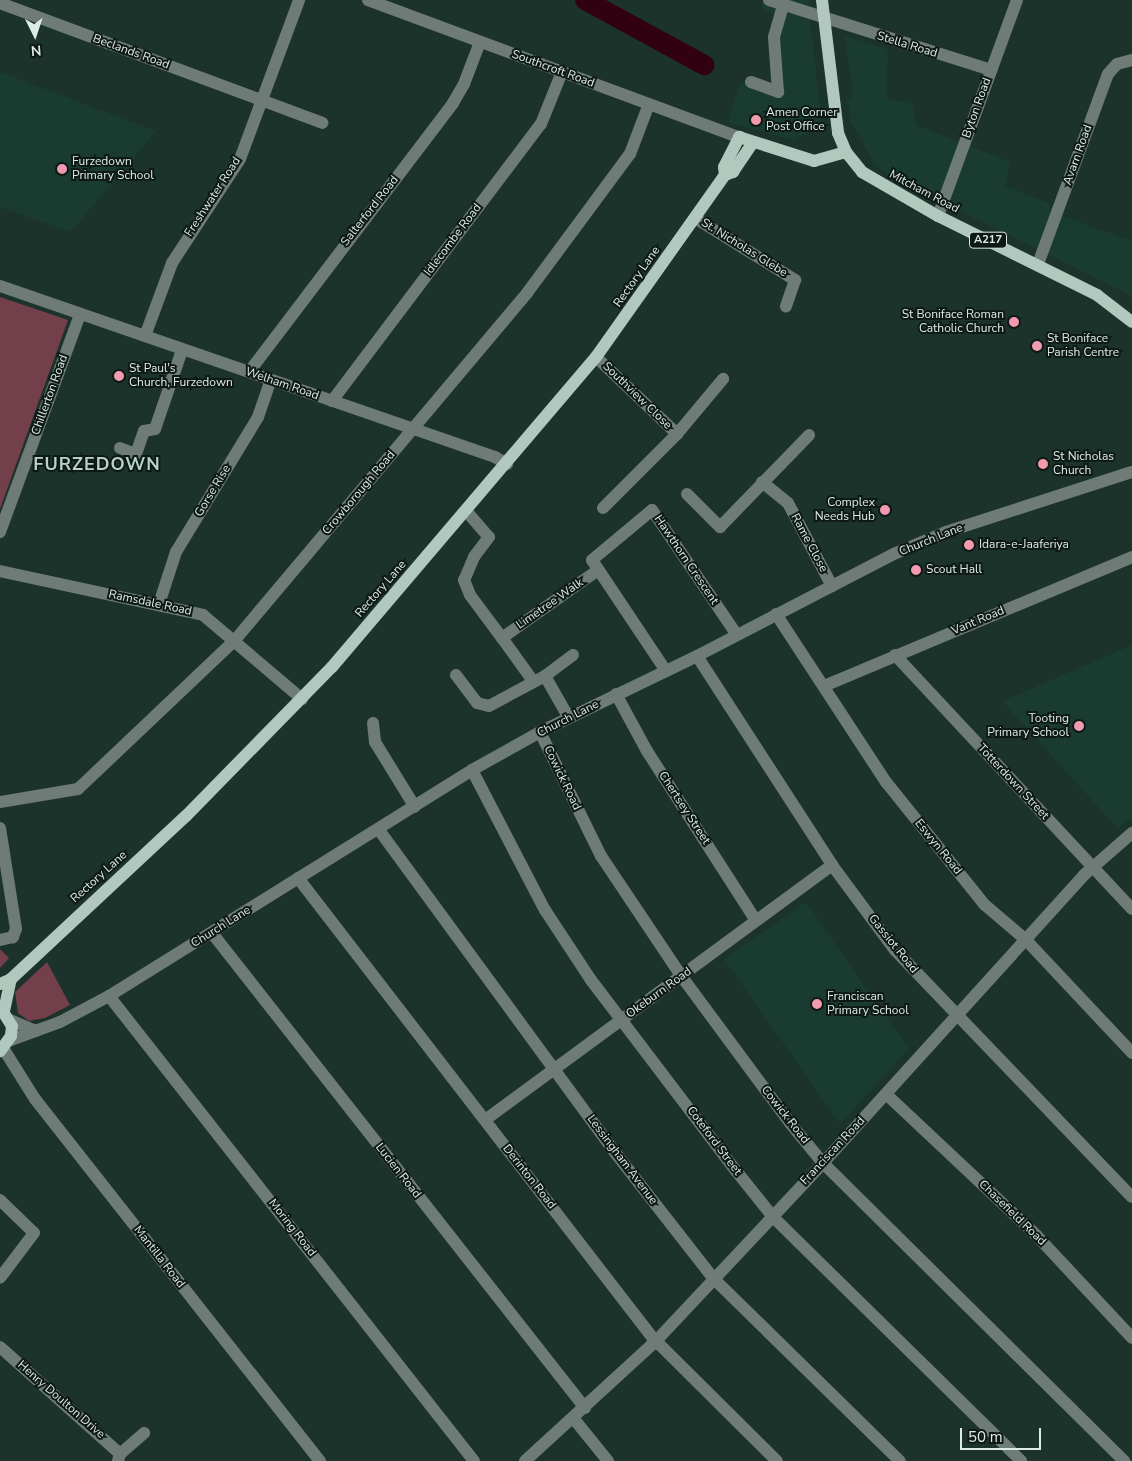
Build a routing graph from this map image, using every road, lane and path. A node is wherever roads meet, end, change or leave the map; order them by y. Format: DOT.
graph roads {
  1 [pos="299,0"];
  2 [pos="368,0"];
  3 [pos="769,0"];
  4 [pos="822,0"];
  5 [pos="1017,0"];
  6 [pos="0,3"];
  7 [pos="783,5"];
  8 [pos="824,19"];
  9 [pos="480,42"];
  10 [pos="1132,60"];
  11 [pos="991,70"];
  12 [pos="562,72"];
  13 [pos="751,82"];
  14 [pos="261,100"];
  15 [pos="649,104"];
  16 [pos="322,122"];
  17 [pos="739,138"];
  18 [pos="752,142"];
  19 [pos="846,152"];
  20 [pos="725,175"];
  21 [pos="938,216"];
  22 [pos="695,218"];
  23 [pos="1038,264"];
  24 [pos="0,286"];
  25 [pos="786,306"];
  26 [pos="80,314"];
  27 [pos="1132,322"];
  28 [pos="145,336"];
  29 [pos="182,350"];
  30 [pos="596,358"];
  31 [pos="248,372"];
  32 [pos="723,378"];
  33 [pos="270,380"];
  34 [pos="332,401"];
  35 [pos="414,429"];
  36 [pos="677,434"];
  37 [pos="809,435"];
  38 [pos="120,448"];
  39 [pos="507,464"];
  40 [pos="1132,472"];
  41 [pos="762,482"];
  42 [pos="687,494"];
  43 [pos="603,508"];
  44 [pos="467,512"];
  45 [pos="0,532"];
  46 [pos="1132,557"];
  47 [pos="598,570"];
  48 [pos="0,572"];
  49 [pos="832,586"];
  50 [pos="159,604"];
  51 [pos="776,614"];
  52 [pos="737,635"];
  53 [pos="502,638"];
  54 [pos="234,640"];
  55 [pos="573,655"];
  56 [pos="895,655"];
  57 [pos="697,656"];
  58 [pos="666,671"];
  59 [pos="456,675"];
  60 [pos="539,678"];
  61 [pos="824,686"];
  62 [pos="616,694"];
  63 [pos="302,699"];
  64 [pos="569,718"];
  65 [pos="372,723"];
  66 [pos="540,732"];
  67 [pos="472,770"];
  68 [pos="0,802"];
  69 [pos="415,807"];
  70 [pos="0,828"];
  71 [pos="379,830"];
  72 [pos="1132,833"];
  73 [pos="832,865"];
  74 [pos="1092,866"];
  75 [pos="298,878"];
  76 [pos="1132,909"];
  77 [pos="755,919"];
  78 [pos="212,933"];
  79 [pos="0,940"];
  80 [pos="1026,940"];
  81 [pos="682,977"];
  82 [pos="6,981"];
  83 [pos="109,996"];
  84 [pos="5,1013"];
  85 [pos="958,1015"];
  86 [pos="622,1020"];
  87 [pos="36,1031"];
  88 [pos="4,1047"];
  89 [pos="1132,1053"];
  90 [pos="555,1070"];
  91 [pos="886,1094"];
  92 [pos="485,1120"];
  93 [pos="823,1163"];
  94 [pos="1132,1197"];
  95 [pos="0,1200"];
  96 [pos="772,1217"];
  97 [pos="0,1278"];
  98 [pos="714,1279"];
  99 [pos="1132,1338"];
  100 [pos="656,1341"];
  101 [pos="0,1346"];
  102 [pos="585,1408"];
  103 [pos="574,1419"];
  104 [pos="144,1433"];
  105 [pos="119,1458"];
  106 [pos="320,1461"];
  107 [pos="474,1461"];
  108 [pos="526,1461"];
  109 [pos="608,1461"];
  110 [pos="777,1461"];
  111 [pos="900,1461"];
  112 [pos="1021,1461"];
  113 [pos="1124,1461"];
  1 -- 14 [label="street, Freshwater Road"];
  2 -- 9 [label="street, Southcroft Road"];
  3 -- 7 [label="street, Stella Road"];
  4 -- 8 [label="main road, Mitcham Road / A217"];
  5 -- 11 [label="street, Byton Road"];
  6 -- 14 [label="street, Beclands Road"];
  7 -- 8 [label="street, Stella Road"];
  7 -- 13 [label="street"];
  8 -- 11 [label="street, Stella Road"];
  8 -- 19 [label="main road, Mitcham Road / A217"];
  9 -- 12 [label="street, Southcroft Road"];
  9 -- 31 [label="street, Salterford Road"];
  10 -- 23 [label="street, Avarn Road"];
  11 -- 21 [label="street, Byton Road"];
  12 -- 15 [label="street, Southcroft Road"];
  12 -- 34 [label="street, Idlecombe Road"];
  14 -- 16 [label="street, Beclands Road"];
  14 -- 28 [label="street, Freshwater Road"];
  15 -- 17 [label="street, Southcroft Road"];
  15 -- 35 [label="street, Crowborough Road"];
  17 -- 18 [label="main road"];
  17 -- 20 [label="main road, Rectory Lane"];
  18 -- 19 [label="main road"];
  18 -- 20 [label="main road, Rectory Lane"];
  19 -- 21 [label="main road, Mitcham Road / A217"];
  20 -- 22 [label="main road, Rectory Lane"];
  21 -- 23 [label="main road, Mitcham Road / A217"];
  22 -- 25 [label="street, St. Nicholas Glebe"];
  22 -- 30 [label="main road, Rectory Lane"];
  23 -- 27 [label="main road, Mitcham Road / A217"];
  24 -- 26 [label="street, Welham Road"];
  26 -- 28 [label="street, Welham Road"];
  26 -- 45 [label="street, Chillerton Road"];
  28 -- 29 [label="street, Welham Road"];
  29 -- 31 [label="street, Welham Road"];
  29 -- 38 [label="street"];
  30 -- 36 [label="street, Southview Close"];
  30 -- 39 [label="main road, Rectory Lane"];
  31 -- 33 [label="street, Welham Road"];
  32 -- 36 [label="street, Southview Close"];
  33 -- 34 [label="street, Welham Road"];
  33 -- 50 [label="street, Gorse Rise"];
  34 -- 35 [label="street, Welham Road"];
  35 -- 39 [label="street, Welham Road"];
  35 -- 54 [label="street, Crowborough Road"];
  36 -- 43 [label="street, Southview Close"];
  37 -- 41 [label="street"];
  39 -- 44 [label="main road, Rectory Lane"];
  40 -- 49 [label="street, Church Lane"];
  41 -- 42 [label="street"];
  41 -- 49 [label="street, Rame Close"];
  44 -- 53 [label="street"];
  44 -- 63 [label="main road, Rectory Lane"];
  46 -- 56 [label="street, Vant Road"];
  47 -- 52 [label="street, Hawthorn Crescent"];
  47 -- 53 [label="street, Limetree Walk"];
  47 -- 58 [label="street"];
  48 -- 50 [label="street, Ramsdale Road"];
  49 -- 51 [label="street, Church Lane"];
  50 -- 54 [label="street, Ramsdale Road"];
  51 -- 52 [label="street, Church Lane"];
  51 -- 61 [label="street, Eswyn Road"];
  52 -- 57 [label="street, Church Lane"];
  53 -- 60 [label="street"];
  54 -- 63 [label="street, Ramsdale Road"];
  54 -- 68 [label="street, Crowborough Road"];
  55 -- 60 [label="street"];
  56 -- 61 [label="street, Vant Road"];
  56 -- 74 [label="street, Totterdown Street"];
  57 -- 58 [label="street, Church Lane"];
  57 -- 73 [label="street, Gassiot Road"];
  58 -- 62 [label="street, Church Lane"];
  59 -- 60 [label="street"];
  60 -- 64 [label="street"];
  61 -- 80 [label="street, Eswyn Road"];
  62 -- 64 [label="street, Church Lane"];
  62 -- 77 [label="street, Chertsey Street"];
  63 -- 82 [label="main road, Rectory Lane"];
  64 -- 66 [label="street, Church Lane"];
  65 -- 69 [label="street"];
  66 -- 67 [label="street, Church Lane"];
  66 -- 81 [label="street, Cowick Road"];
  67 -- 69 [label="street, Church Lane"];
  67 -- 86 [label="street, Coteford Street"];
  69 -- 71 [label="street, Church Lane"];
  70 -- 79 [label="street"];
  71 -- 75 [label="street, Church Lane"];
  71 -- 90 [label="street, Lessingham Avenue"];
  72 -- 74 [label="street, Franciscan Road"];
  73 -- 77 [label="street, Okeburn Road"];
  73 -- 85 [label="street, Gassiot Road"];
  74 -- 76 [label="street, Totterdown Street"];
  74 -- 80 [label="street, Franciscan Road"];
  75 -- 78 [label="street, Church Lane"];
  75 -- 92 [label="street, Derinton Road"];
  77 -- 81 [label="street, Okeburn Road"];
  78 -- 83 [label="street, Church Lane"];
  78 -- 102 [label="street, Lucien Road"];
  80 -- 85 [label="street, Franciscan Road"];
  80 -- 89 [label="street, Eswyn Road"];
  81 -- 86 [label="street, Okeburn Road"];
  81 -- 93 [label="street, Cowick Road"];
  82 -- 84 [label="main road, Rectory Lane"];
  83 -- 87 [label="street, Church Lane"];
  83 -- 107 [label="street, Moring Road"];
  84 -- 87 [label="street"];
  84 -- 88 [label="main road, Rectory Lane"];
  85 -- 91 [label="street, Franciscan Road"];
  85 -- 94 [label="street, Gassiot Road"];
  86 -- 90 [label="street, Okeburn Road"];
  86 -- 96 [label="street, Coteford Street"];
  87 -- 88 [label="street, Church Lane"];
  88 -- 106 [label="street, Mantilla Road"];
  90 -- 92 [label="street, Okeburn Road"];
  90 -- 98 [label="street, Lessingham Avenue"];
  91 -- 93 [label="street, Franciscan Road"];
  91 -- 99 [label="street, Chasefield Road"];
  92 -- 100 [label="street, Derinton Road"];
  93 -- 96 [label="street, Franciscan Road"];
  93 -- 113 [label="street, Cowick Road"];
  95 -- 97 [label="street"];
  96 -- 98 [label="street, Franciscan Road"];
  96 -- 112 [label="street, Coteford Street"];
  98 -- 100 [label="street, Franciscan Road"];
  98 -- 111 [label="street, Lessingham Avenue"];
  100 -- 102 [label="street, Franciscan Road"];
  100 -- 110 [label="street, Derinton Road"];
  101 -- 105 [label="street, Henry Doulton Drive"];
  102 -- 103 [label="street, Franciscan Road"];
  103 -- 108 [label="street, Franciscan Road"];
  103 -- 109 [label="street"];
  104 -- 105 [label="street, Henry Doulton Drive"];
}
